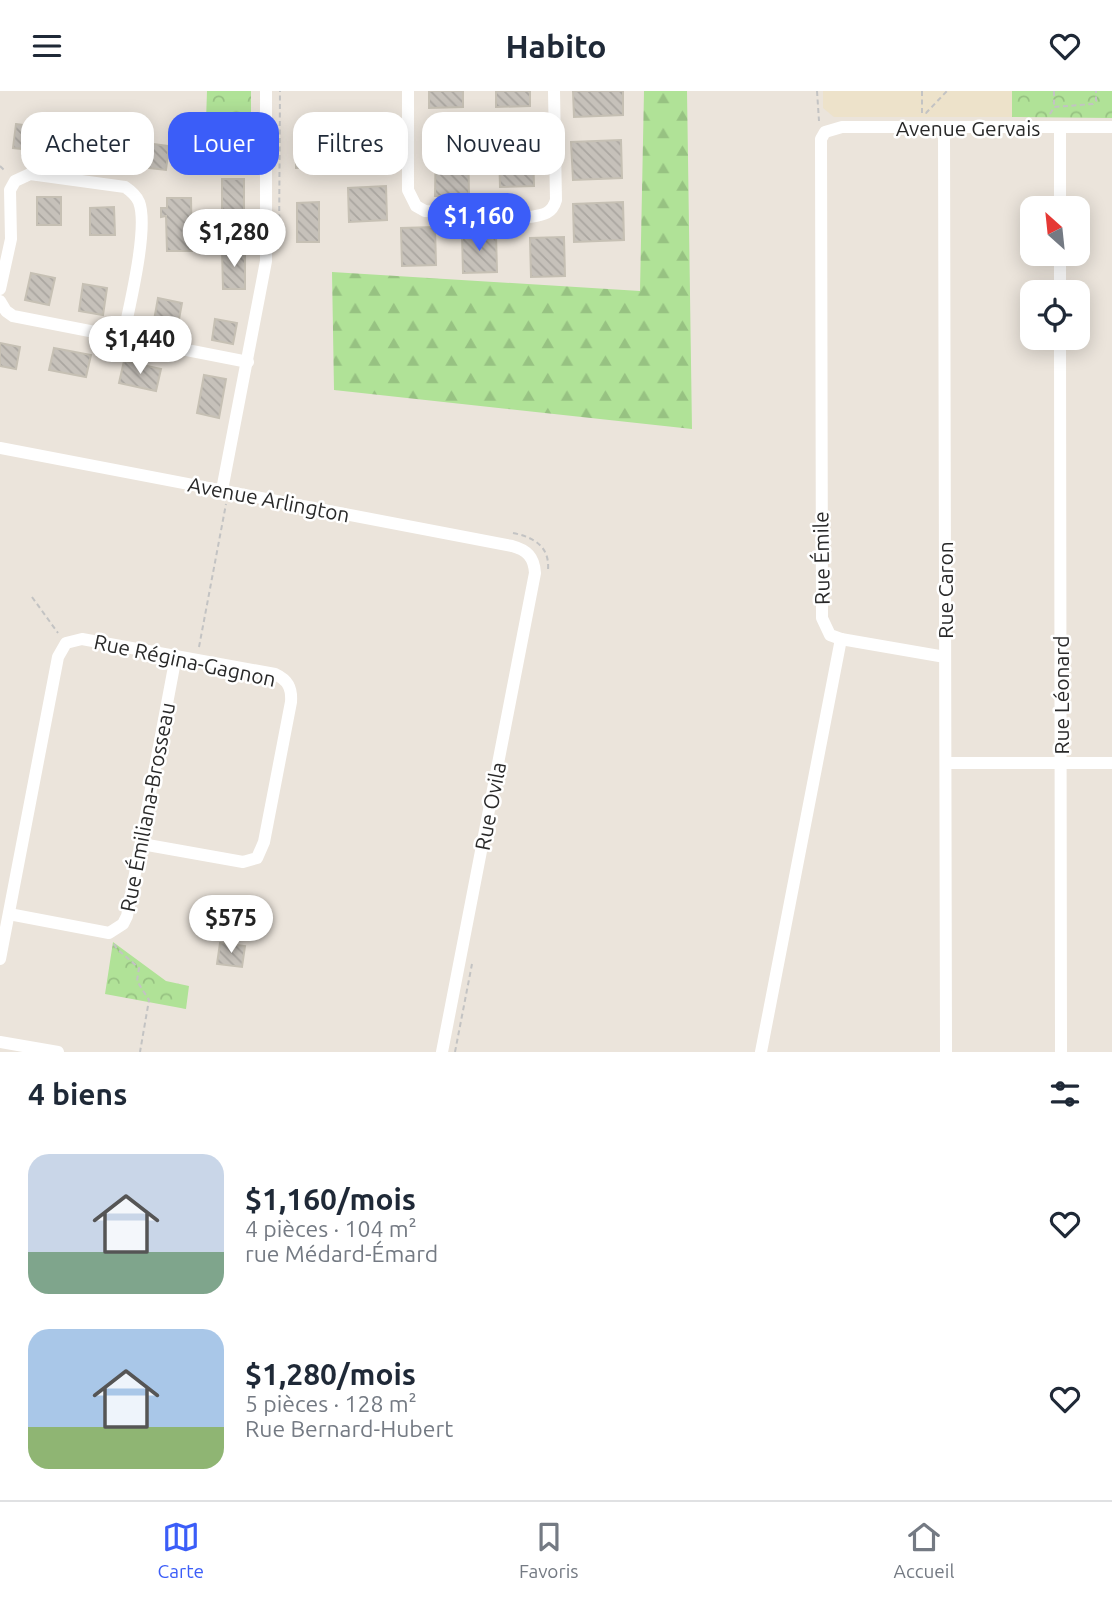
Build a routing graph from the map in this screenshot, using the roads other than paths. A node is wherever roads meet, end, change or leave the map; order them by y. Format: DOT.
graph roads {
  1 [pos="266,91"];
  2 [pos="408,91"];
  3 [pos="554,91"];
  4 [pos="1112,127"];
  5 [pos="944,128"];
  6 [pos="1054,128"];
  7 [pos="825,132"];
  8 [pos="1059,196"];
  9 [pos="0,289"];
  10 [pos="0,301"];
  11 [pos="123,337"];
  12 [pos="1060,350"];
  13 [pos="248,362"];
  14 [pos="0,448"];
  15 [pos="224,496"];
  16 [pos="533,560"];
  17 [pos="841,639"];
  18 [pos="176,656"];
  19 [pos="945,657"];
  20 [pos="1061,762"];
  21 [pos="946,763"];
  22 [pos="1112,763"];
  23 [pos="142,844"];
  24 [pos="9,914"];
  25 [pos="0,959"];
  26 [pos="0,1042"];
  27 [pos="58,1052"];
  28 [pos="442,1052"];
  29 [pos="761,1052"];
  30 [pos="946,1052"];
  31 [pos="1061,1052"];
  1 -- 13 [label="street"];
  2 -- 3 [label="street"];
  4 -- 6 [label="street, Avenue Gervais"];
  5 -- 6 [label="street, Avenue Gervais"];
  5 -- 7 [label="street, Avenue Gervais"];
  5 -- 19 [label="street, Rue Caron"];
  6 -- 8 [label="street"];
  7 -- 17 [label="street, Rue Émile"];
  9 -- 11 [label="street"];
  10 -- 11 [label="street"];
  11 -- 13 [label="street"];
  12 -- 20 [label="street, Rue Léonard"];
  13 -- 15 [label="street"];
  14 -- 15 [label="street, Avenue Arlington"];
  15 -- 16 [label="street, Avenue Arlington"];
  16 -- 28 [label="street, Rue Ovila"];
  17 -- 19 [label="street"];
  17 -- 29 [label="street"];
  18 -- 23 [label="street, Rue Émiliana-Brosseau"];
  18 -- 23 [label="street, Rue Régina-Gagnon"];
  18 -- 24 [label="street, Rue Régina-Gagnon"];
  19 -- 21 [label="street, Rue Caron"];
  20 -- 21 [label="street"];
  20 -- 22 [label="street"];
  20 -- 31 [label="street, Rue Léonard"];
  21 -- 30 [label="street, Rue Caron"];
  23 -- 24 [label="street, Rue Émiliana-Brosseau"];
  24 -- 25 [label="street, Rue Régina-Gagnon"];
  26 -- 27 [label="street"];
}
